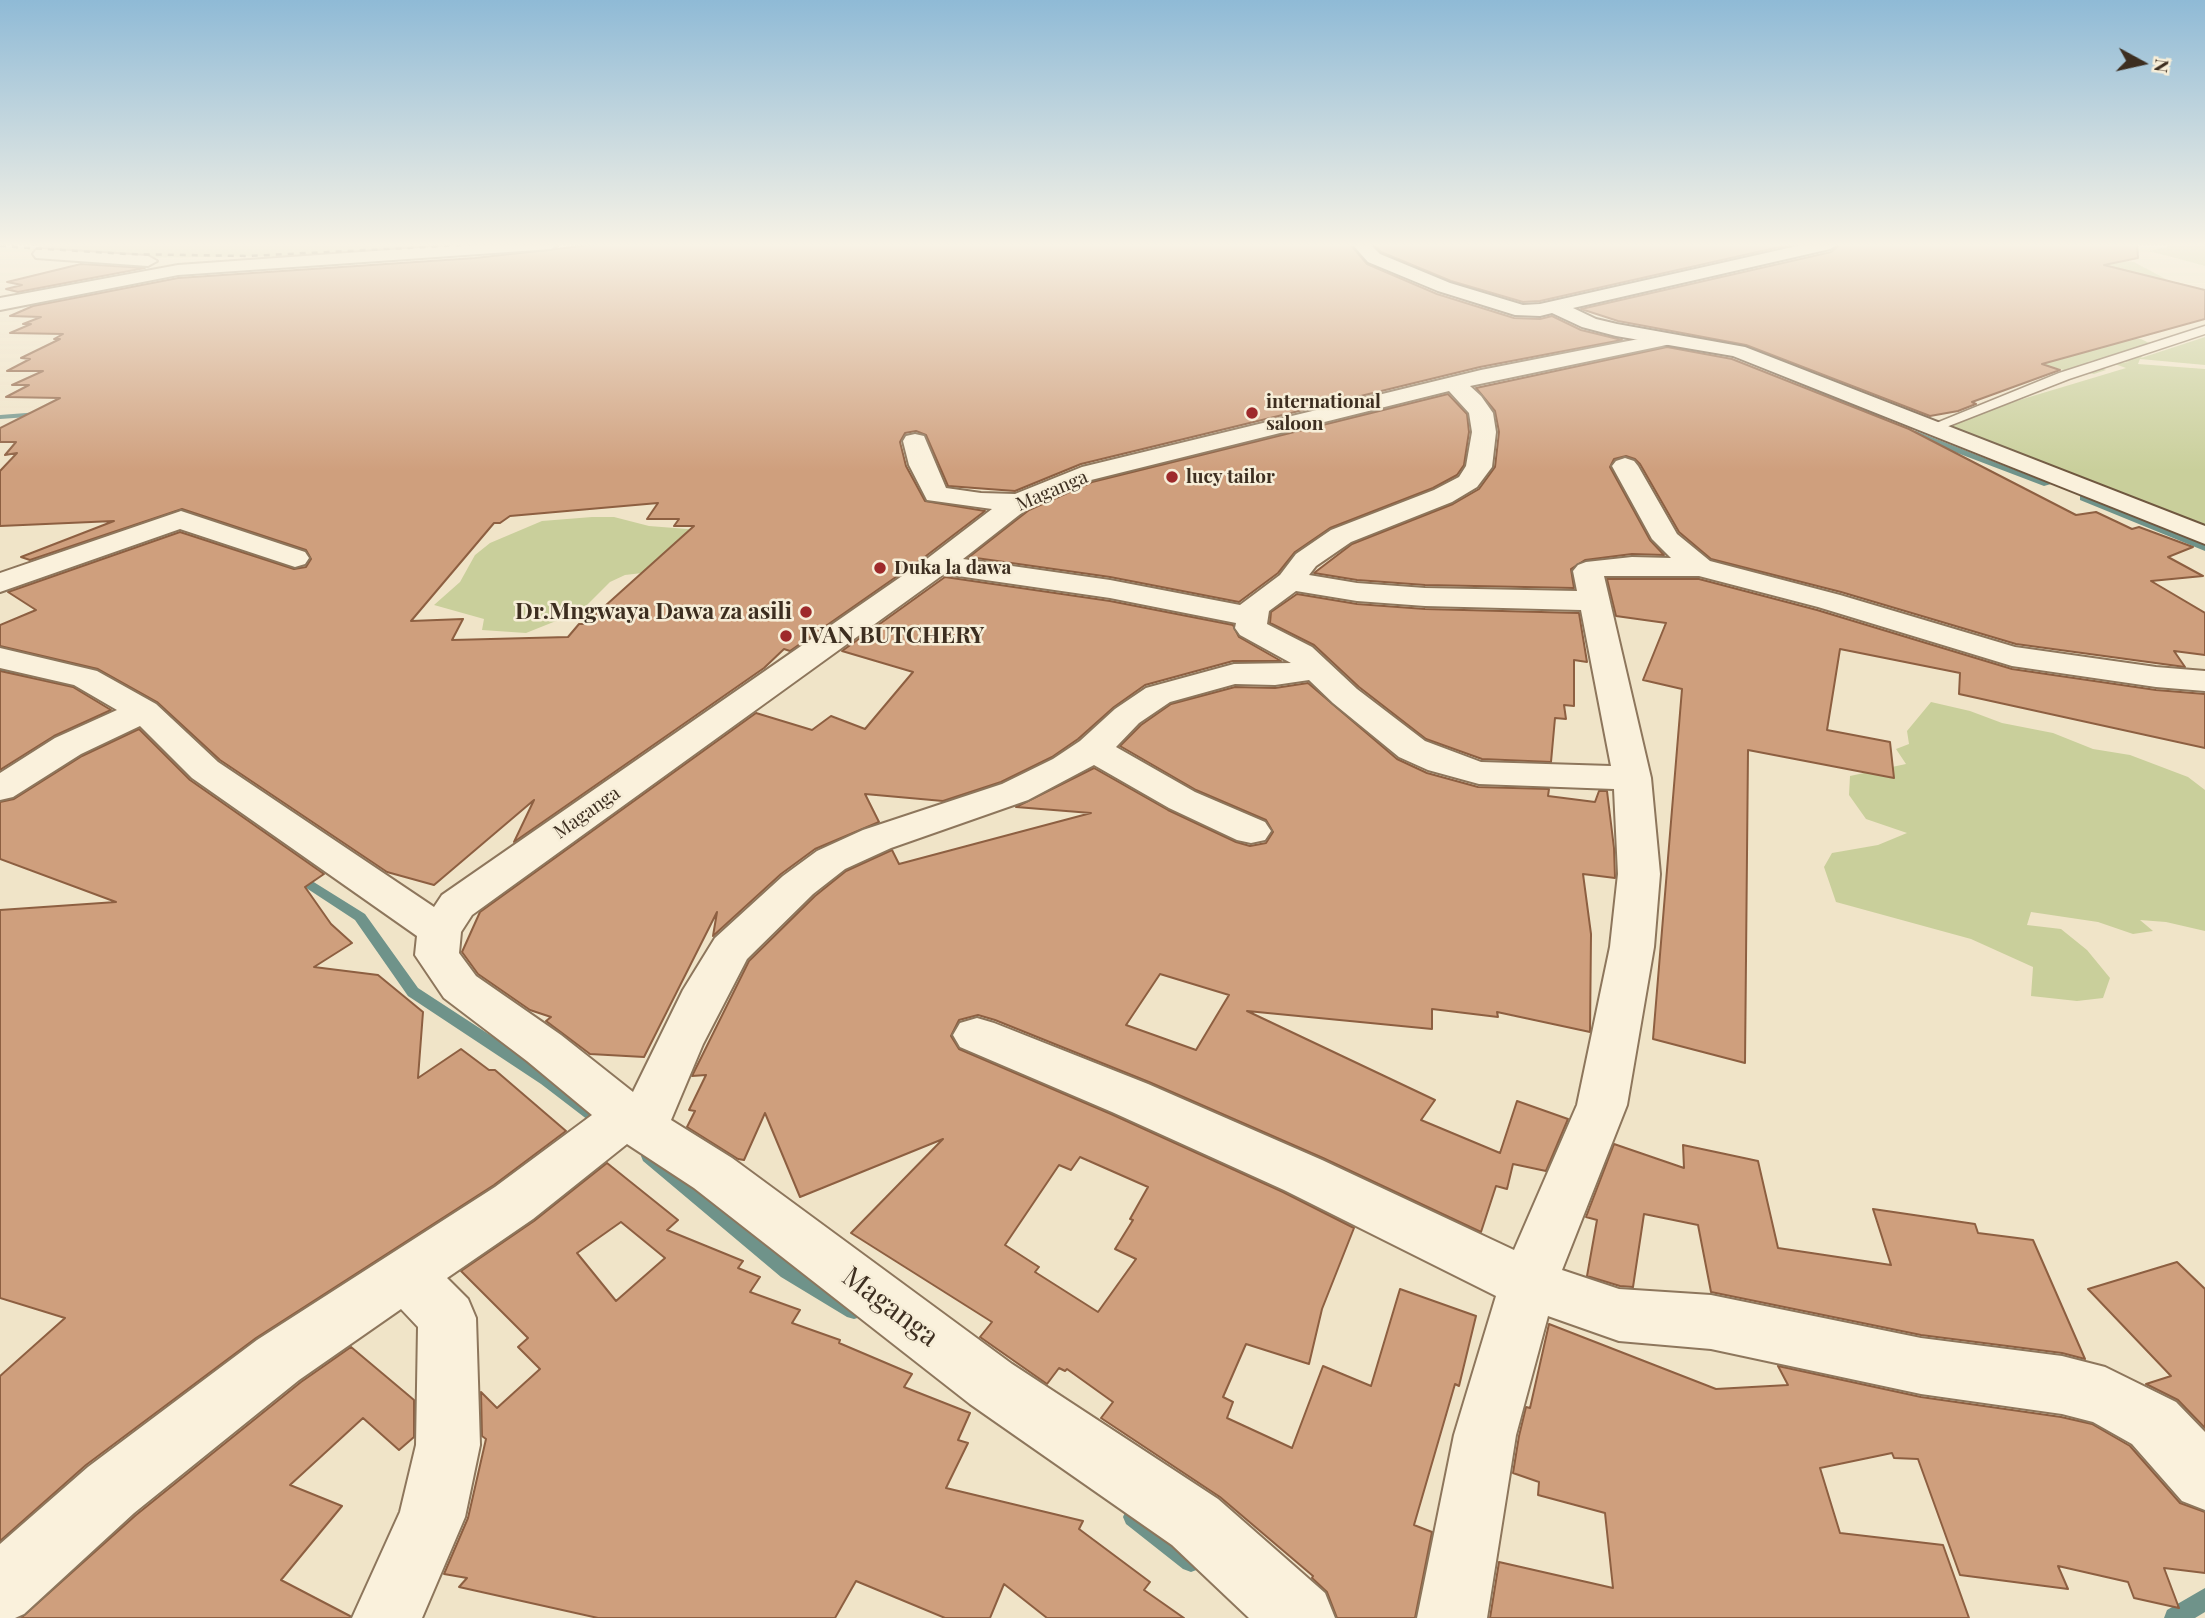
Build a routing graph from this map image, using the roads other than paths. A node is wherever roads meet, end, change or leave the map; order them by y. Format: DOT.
graph roads {
  1 [pos="1582,320"];
  2 [pos="2205,330"];
  3 [pos="1664,340"];
  4 [pos="1456,386"];
  5 [pos="1931,428"];
  6 [pos="915,441"];
  7 [pos="1625,466"];
  8 [pos="1019,502"];
  9 [pos="2205,536"];
  10 [pos="295,558"];
  11 [pos="938,564"];
  12 [pos="1700,567"];
  13 [pos="1290,581"];
  14 [pos="0,583"];
  15 [pos="1593,601"];
  16 [pos="1251,617"];
  17 [pos="0,658"];
  18 [pos="1319,669"];
  19 [pos="2205,681"];
  20 [pos="144,711"];
  21 [pos="1093,749"];
  22 [pos="1632,778"];
  23 [pos="0,789"];
  24 [pos="1251,831"];
  25 [pos="439,931"];
  26 [pos="977,1035"];
  27 [pos="634,1122"];
  28 [pos="405,1274"];
  29 [pos="1528,1284"];
  30 [pos="2205,1478"];
  31 [pos="0,1590"];
  32 [pos="387,1618"];
  33 [pos="1300,1618"];
  34 [pos="1452,1618"];
  1 -- 3 [label="street"];
  2 -- 5 [label="lane"];
  3 -- 4 [label="street, Maganga"];
  3 -- 5 [label="street"];
  4 -- 8 [label="street, Maganga"];
  4 -- 13 [label="street"];
  5 -- 9 [label="street"];
  6 -- 8 [label="street"];
  7 -- 12 [label="street"];
  8 -- 11 [label="street, Maganga"];
  10 -- 14 [label="street"];
  11 -- 16 [label="street"];
  11 -- 25 [label="street, Maganga"];
  12 -- 15 [label="street"];
  12 -- 19 [label="street"];
  13 -- 15 [label="street"];
  13 -- 16 [label="street"];
  15 -- 22 [label="street"];
  16 -- 18 [label="street"];
  17 -- 20 [label="street"];
  18 -- 21 [label="street"];
  18 -- 22 [label="street"];
  20 -- 23 [label="street"];
  20 -- 25 [label="street"];
  21 -- 24 [label="street"];
  21 -- 27 [label="street"];
  22 -- 29 [label="street"];
  25 -- 27 [label="street, Maganga"];
  26 -- 29 [label="street"];
  27 -- 28 [label="street"];
  27 -- 33 [label="street, Maganga"];
  28 -- 31 [label="street"];
  28 -- 32 [label="street"];
  29 -- 30 [label="street"];
  29 -- 34 [label="street"];
}
